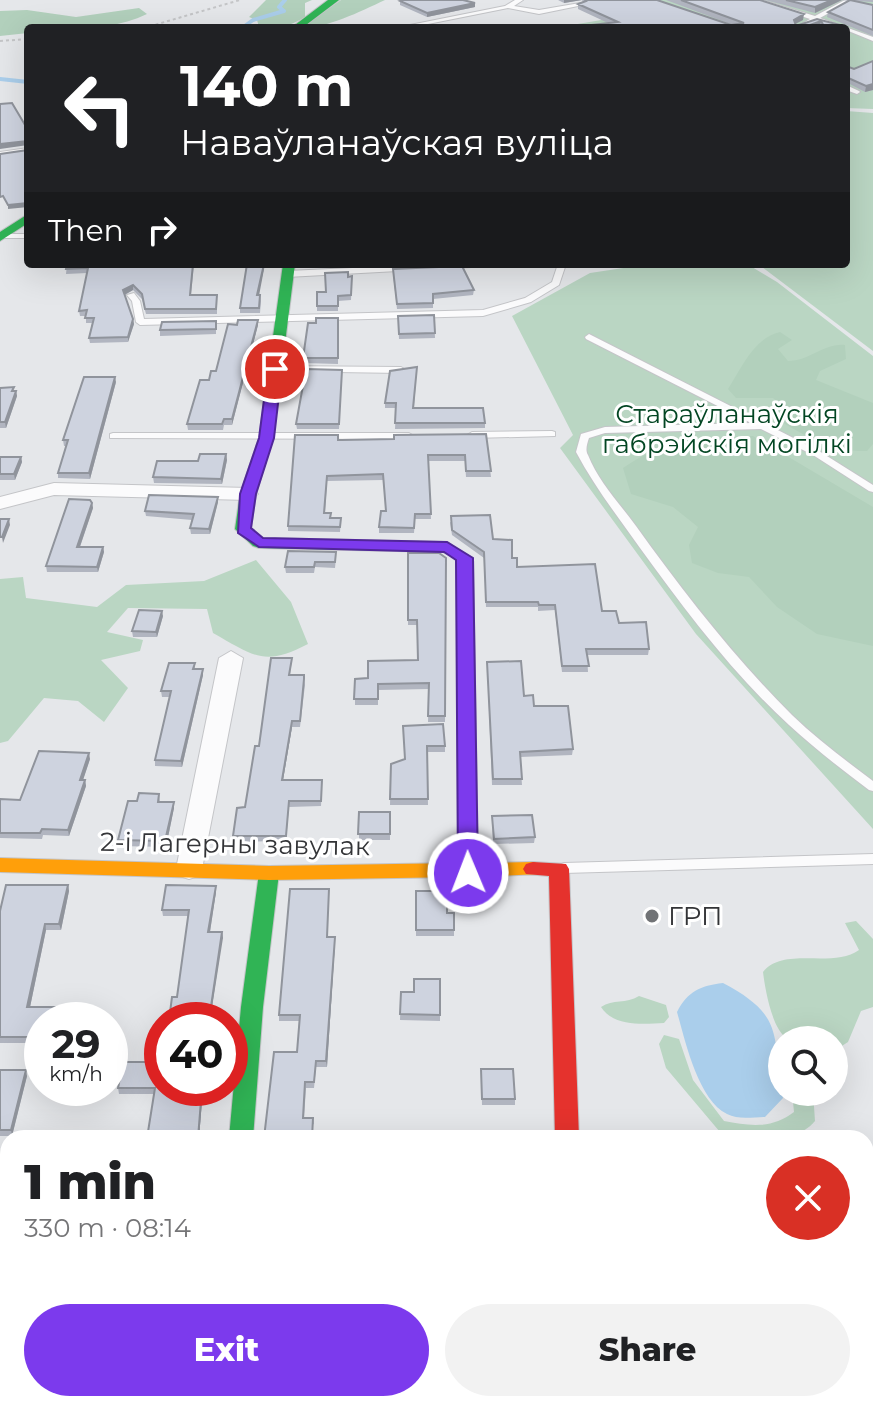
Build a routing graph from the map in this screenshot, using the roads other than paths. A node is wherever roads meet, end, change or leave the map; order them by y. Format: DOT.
graph roads {
  1 [pos="334,0"];
  2 [pos="520,0"];
  3 [pos="756,0"];
  4 [pos="849,0"];
  5 [pos="861,4"];
  6 [pos="580,5"];
  7 [pos="507,7"];
  8 [pos="815,18"];
  9 [pos="301,24"];
  10 [pos="419,24"];
  11 [pos="805,24"];
  12 [pos="833,24"];
  13 [pos="850,30"];
  14 [pos="873,39"];
  15 [pos="850,89"];
  16 [pos="857,92"];
  17 [pos="24,151"];
  18 [pos="0,154"];
  19 [pos="24,221"];
  20 [pos="24,236"];
  21 [pos="1,237"];
  22 [pos="328,268"];
  23 [pos="561,268"];
  24 [pos="288,269"];
  25 [pos="131,295"];
  26 [pos="282,316"];
  27 [pos="589,337"];
  28 [pos="275,369"];
  29 [pos="401,370"];
  30 [pos="761,426"];
  31 [pos="552,434"];
  32 [pos="425,435"];
  33 [pos="457,435"];
  34 [pos="113,436"];
  35 [pos="266,438"];
  36 [pos="873,489"];
  37 [pos="248,494"];
  38 [pos="0,503"];
  39 [pos="231,658"];
  40 [pos="873,787"];
  41 [pos="873,859"];
  42 [pos="0,865"];
  43 [pos="189,869"];
  44 [pos="559,869"];
  45 [pos="269,873"];
  46 [pos="468,873"];
  47 [pos="242,1130"];
  48 [pos="567,1130"];
  1 -- 9 [label="street"];
  2 -- 7 [label="lane"];
  3 -- 8 [label="lane"];
  4 -- 5 [label="lane"];
  4 -- 8 [label="lane"];
  6 -- 7 [label="lane"];
  7 -- 10 [label="lane"];
  8 -- 11 [label="lane"];
  8 -- 12 [label="lane"];
  13 -- 14 [label="lane"];
  15 -- 16 [label="lane"];
  17 -- 18 [label="lane"];
  19 -- 21 [label="street"];
  20 -- 21 [label="lane"];
  22 -- 24 [label="lane"];
  23 -- 26 [label="lane"];
  24 -- 26 [label="street"];
  25 -- 26 [label="lane"];
  26 -- 28 [label="street"];
  27 -- 30 [label="lane"];
  28 -- 29 [label="lane"];
  28 -- 35 [label="street"];
  30 -- 36 [label="lane"];
  30 -- 40 [label="lane"];
  31 -- 33 [label="lane"];
  32 -- 35 [label="lane"];
  34 -- 35 [label="lane"];
  35 -- 37 [label="street"];
  37 -- 38 [label="street"];
  37 -- 46 [label="street"];
  39 -- 43 [label="street"];
  41 -- 44 [label="lane"];
  42 -- 43 [label="street, 2-і Лагерны завулак"];
  43 -- 45 [label="street, 2-і Лагерны завулак"];
  44 -- 46 [label="street, 2-і Лагерны завулак"];
  44 -- 48 [label="street"];
  45 -- 46 [label="street, 2-і Лагерны завулак"];
  45 -- 47 [label="street"];
}
